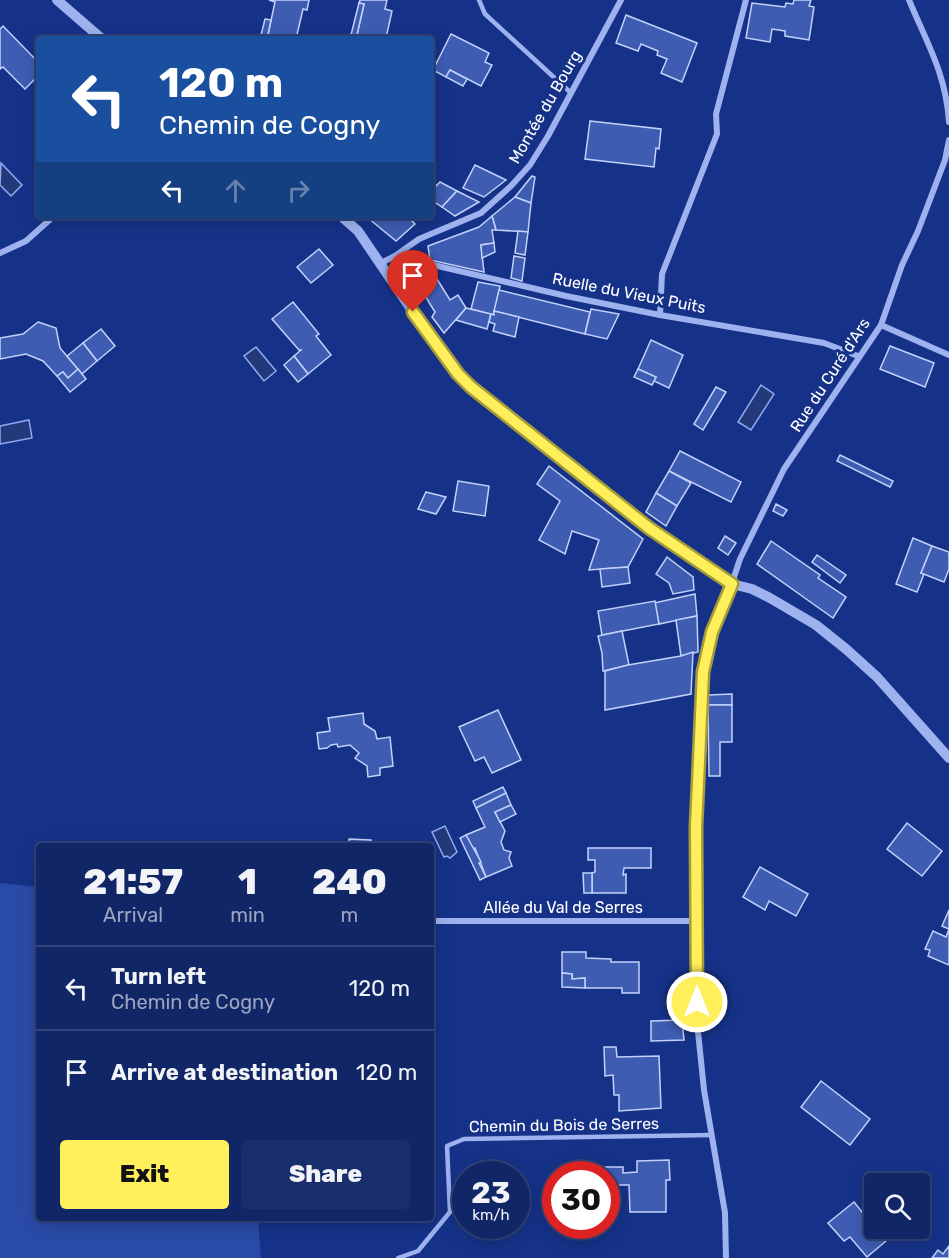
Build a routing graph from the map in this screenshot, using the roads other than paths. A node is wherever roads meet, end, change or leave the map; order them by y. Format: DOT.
graph roads {
  1 [pos="57,0"];
  2 [pos="479,0"];
  3 [pos="621,0"];
  4 [pos="746,0"];
  5 [pos="909,0"];
  6 [pos="99,36"];
  7 [pos="571,93"];
  8 [pos="949,122"];
  9 [pos="949,140"];
  10 [pos="51,219"];
  11 [pos="344,219"];
  12 [pos="0,253"];
  13 [pos="395,256"];
  14 [pos="381,263"];
  15 [pos="660,315"];
  16 [pos="880,325"];
  17 [pos="949,355"];
  18 [pos="858,356"];
  19 [pos="732,584"];
  20 [pos="949,758"];
  21 [pos="434,921"];
  22 [pos="696,921"];
  23 [pos="711,1135"];
  24 [pos="398,1258"];
  25 [pos="726,1258"];
  1 -- 6 [label="street"];
  2 -- 7 [label="lane"];
  3 -- 7 [label="street, Montée du Bourg"];
  4 -- 15 [label="street"];
  5 -- 8 [label="street"];
  7 -- 13 [label="street, Montée du Bourg"];
  9 -- 16 [label="street, Rue du Curé d'Ars"];
  10 -- 12 [label="street"];
  11 -- 14 [label="street"];
  13 -- 14 [label="street, Montée du Bourg"];
  13 -- 15 [label="street, Ruelle du Vieux Puits"];
  14 -- 19 [label="street"];
  15 -- 18 [label="street, Ruelle du Vieux Puits"];
  16 -- 17 [label="street"];
  16 -- 18 [label="street, Rue du Curé d'Ars"];
  18 -- 19 [label="street, Rue du Curé d'Ars"];
  19 -- 20 [label="street"];
  19 -- 22 [label="street"];
  21 -- 22 [label="street, Allée du Val de Serres"];
  22 -- 23 [label="street"];
  23 -- 24 [label="lane, Chemin du Bois de Serres"];
  23 -- 25 [label="street"];
}
